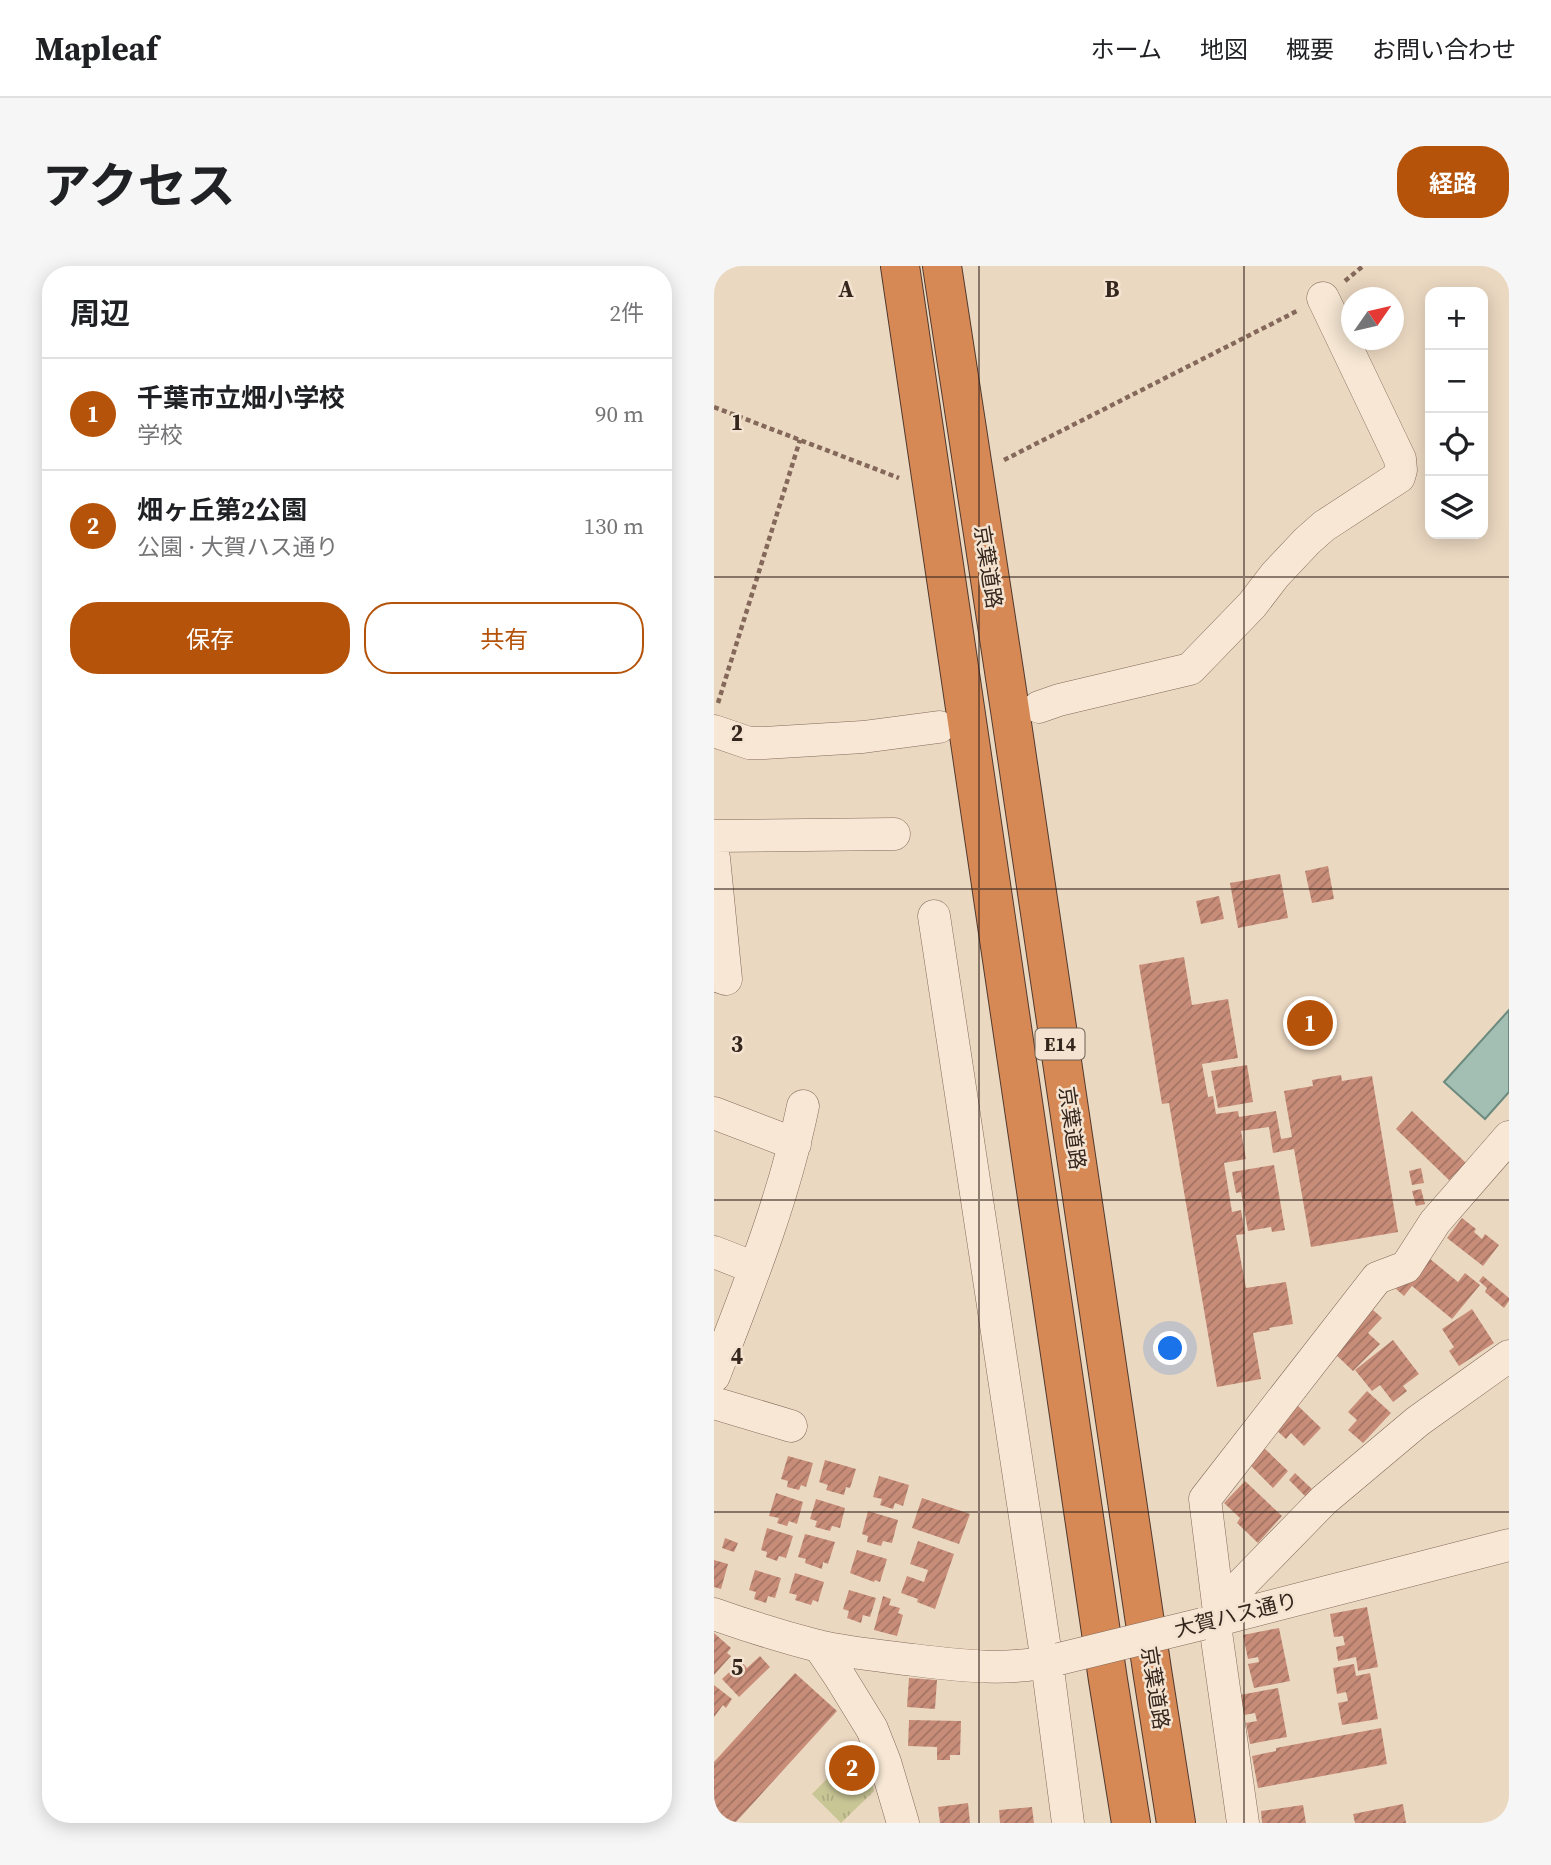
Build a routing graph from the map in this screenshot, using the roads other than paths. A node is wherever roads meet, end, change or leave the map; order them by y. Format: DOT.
graph roads {
  1 [pos="900,266"];
  2 [pos="942,266"];
  3 [pos="1323,298"];
  4 [pos="1039,707"];
  5 [pos="716,717"];
  6 [pos="939,727"];
  7 [pos="894,834"];
  8 [pos="714,836"];
  9 [pos="714,858"];
  10 [pos="934,916"];
  11 [pos="714,975"];
  12 [pos="803,1106"];
  13 [pos="714,1114"];
  14 [pos="1509,1137"];
  15 [pos="795,1144"];
  16 [pos="714,1252"];
  17 [pos="755,1268"];
  18 [pos="1509,1356"];
  19 [pos="714,1376"];
  20 [pos="714,1403"];
  21 [pos="791,1426"];
  22 [pos="1509,1545"];
  23 [pos="715,1616"];
  24 [pos="1211,1622"];
  25 [pos="819,1646"];
  26 [pos="1053,1661"];
  27 [pos="903,1823"];
  28 [pos="1068,1823"];
  29 [pos="1131,1823"];
  30 [pos="1176,1823"];
  31 [pos="1242,1823"];
  1 -- 29 [label="highway, 京葉道路 / E14"];
  2 -- 30 [label="highway, 京葉道路 / E14"];
  3 -- 4 [label="street"];
  5 -- 6 [label="street"];
  7 -- 8 [label="street"];
  9 -- 11 [label="street"];
  10 -- 26 [label="street"];
  12 -- 15 [label="street"];
  13 -- 15 [label="street"];
  14 -- 24 [label="street"];
  15 -- 17 [label="street"];
  16 -- 17 [label="street"];
  17 -- 19 [label="street"];
  18 -- 24 [label="street"];
  20 -- 21 [label="street"];
  22 -- 24 [label="street, 大賀ハス通り"];
  23 -- 25 [label="street, 大賀ハス通り"];
  24 -- 26 [label="street, 大賀ハス通り, bridge"];
  24 -- 31 [label="street"];
  25 -- 26 [label="street, 大賀ハス通り"];
  25 -- 27 [label="street"];
  26 -- 28 [label="street"];
}
